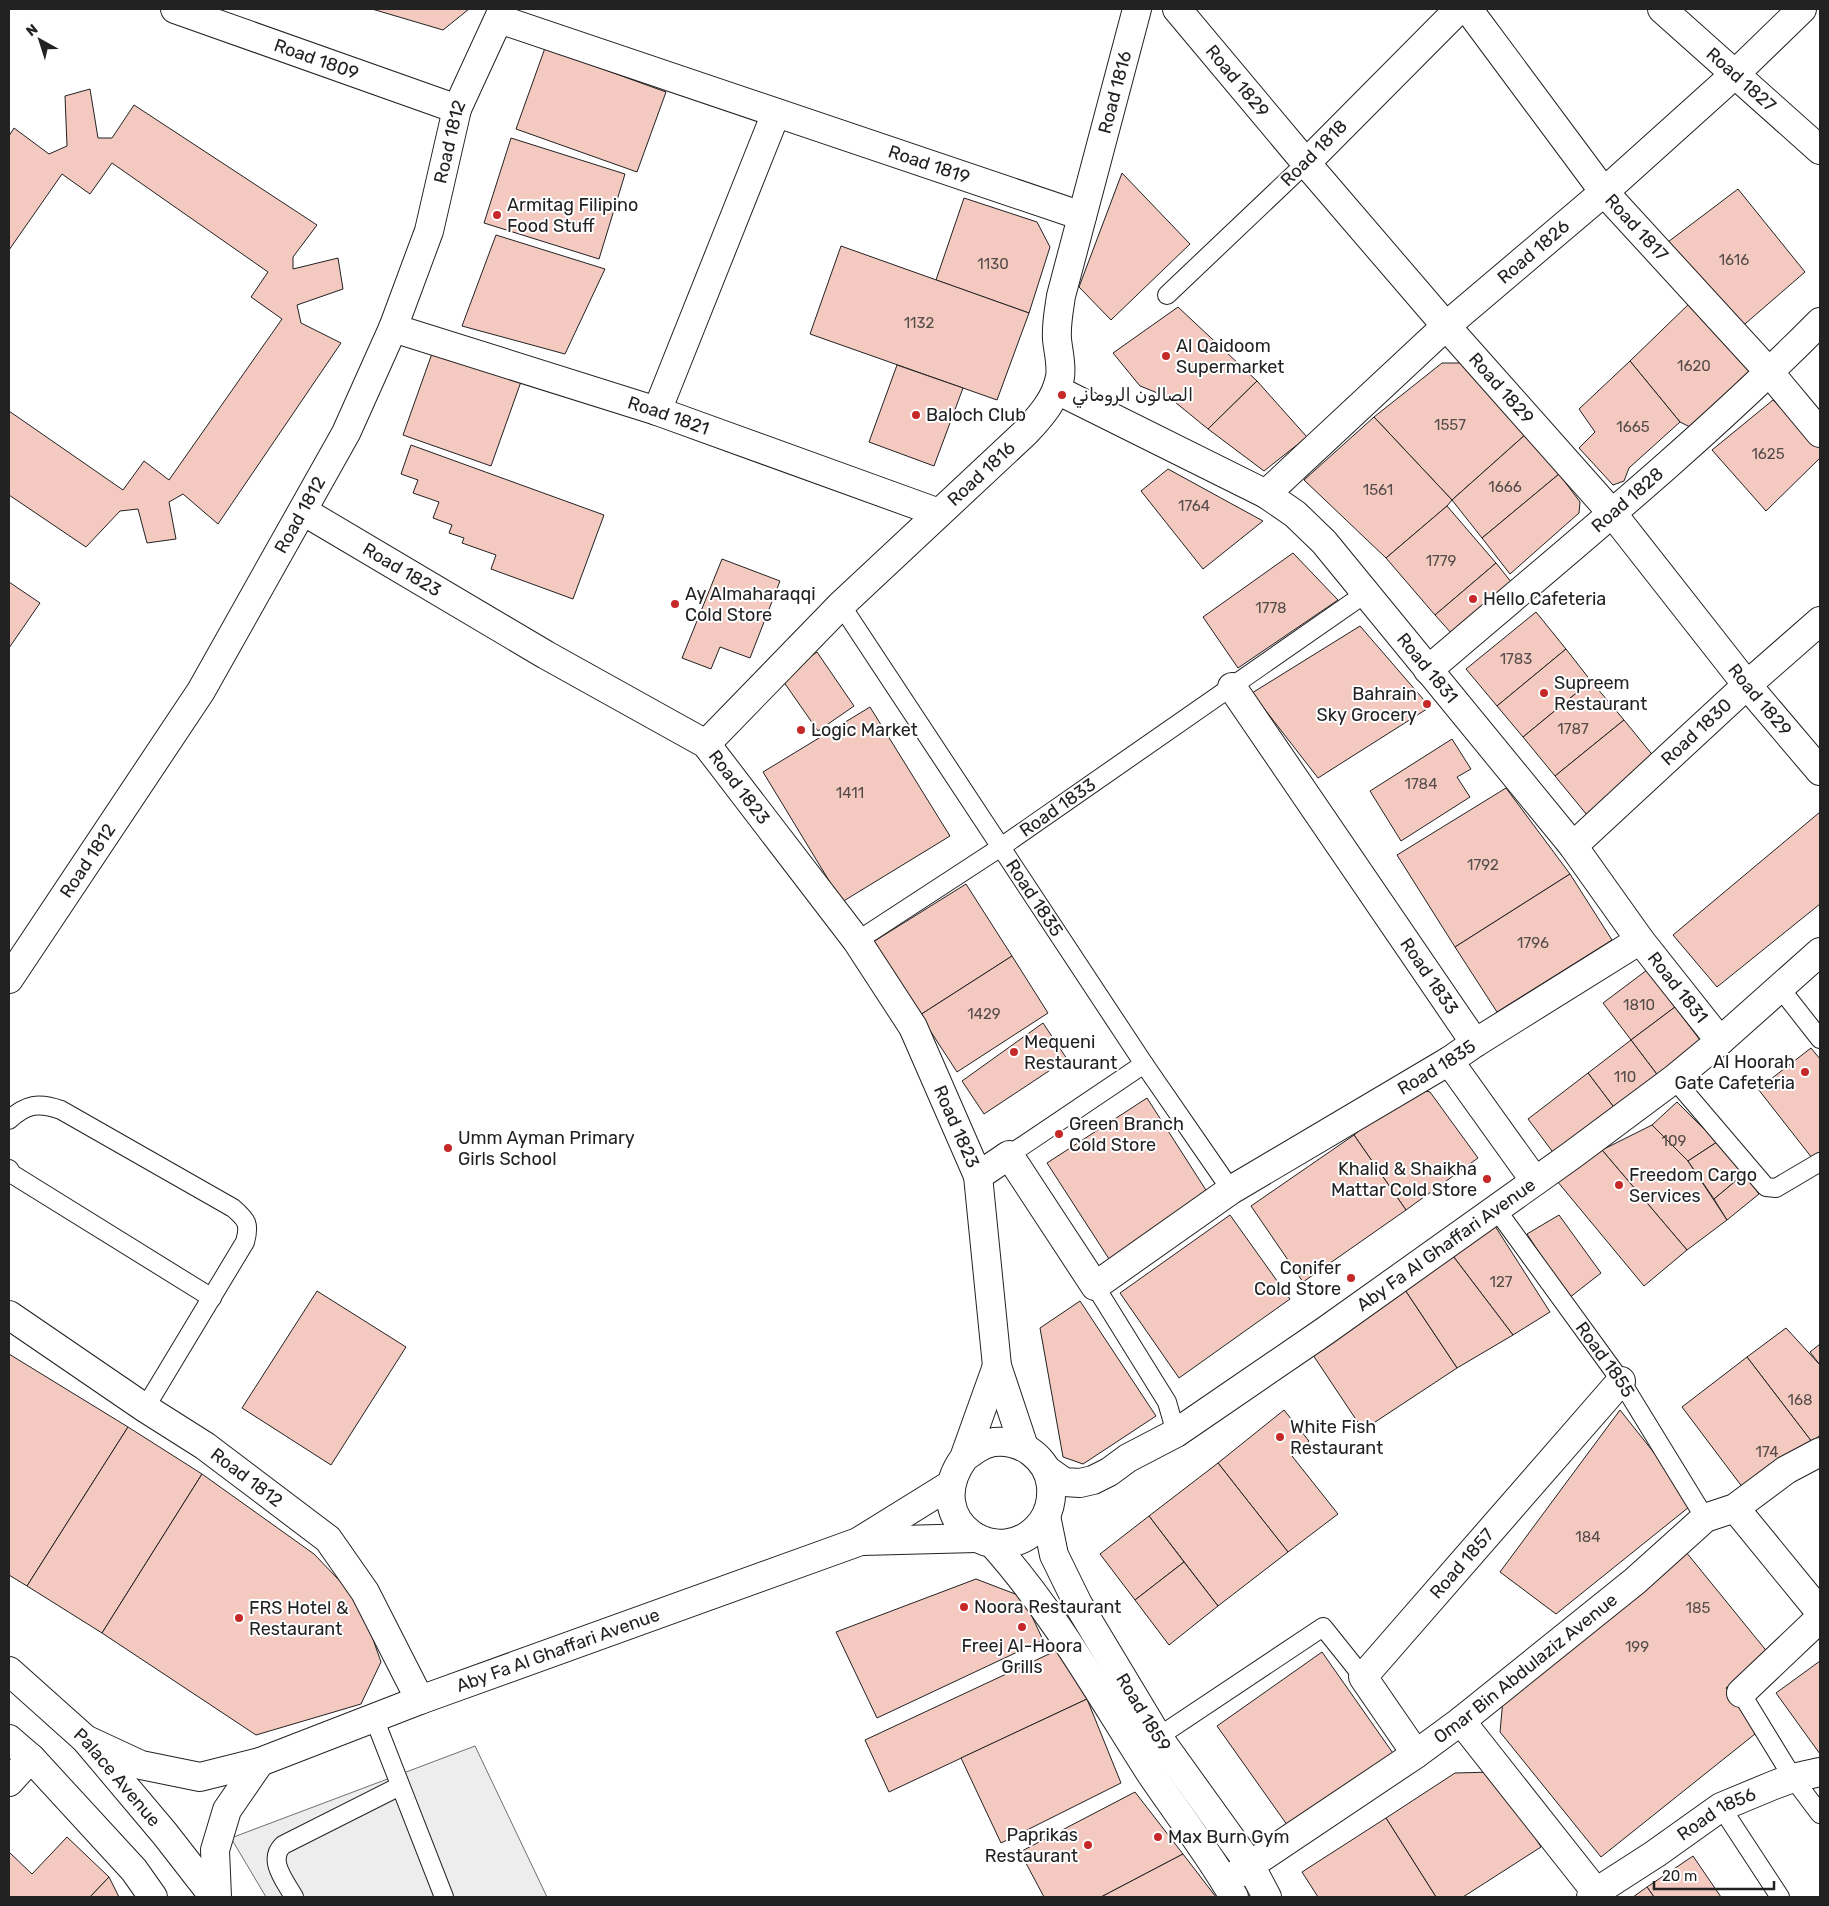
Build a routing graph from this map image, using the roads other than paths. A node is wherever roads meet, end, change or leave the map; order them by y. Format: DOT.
graph roads {
  1 [pos="174,9"];
  2 [pos="1137,9"];
  3 [pos="1177,9"];
  4 [pos="1459,9"];
  5 [pos="1468,9"];
  6 [pos="1662,9"];
  7 [pos="1802,9"];
  8 [pos="501,14"];
  9 [pos="1734,75"];
  10 [pos="457,109"];
  11 [pos="776,113"];
  12 [pos="1820,150"];
  13 [pos="1306,163"];
  14 [pos="1604,192"];
  15 [pos="1082,216"];
  16 [pos="1167,295"];
  17 [pos="1820,322"];
  18 [pos="1446,326"];
  19 [pos="393,328"];
  20 [pos="1770,372"];
  21 [pos="1057,390"];
  22 [pos="657,411"];
  23 [pos="1820,433"];
  24 [pos="1266,494"];
  25 [pos="303,511"];
  26 [pos="939,513"];
  27 [pos="1612,513"];
  28 [pos="1366,593"];
  29 [pos="841,605"];
  30 [pos="1820,621"];
  31 [pos="1428,670"];
  32 [pos="1747,685"];
  33 [pos="1232,687"];
  34 [pos="706,744"];
  35 [pos="1820,771"];
  36 [pos="1573,846"];
  37 [pos="1001,847"];
  38 [pos="1640,940"];
  39 [pos="857,941"];
  40 [pos="1820,952"];
  41 [pos="9,979"];
  42 [pos="1780,988"];
  43 [pos="1820,1039"];
  44 [pos="1720,1041"];
  45 [pos="1475,1043"];
  46 [pos="1449,1061"];
  47 [pos="1144,1064"];
  48 [pos="1674,1079"];
  49 [pos="9,1120"];
  50 [pos="1009,1155"];
  51 [pos="1820,1162"];
  52 [pos="9,1169"];
  53 [pos="978,1176"];
  54 [pos="1535,1181"];
  55 [pos="1231,1190"];
  56 [pos="1496,1209"];
  57 [pos="1095,1286"];
  58 [pos="212,1298"];
  59 [pos="9,1315"];
  60 [pos="997,1366"];
  61 [pos="1621,1381"];
  62 [pos="145,1408"];
  63 [pos="1176,1433"];
  64 [pos="1024,1447"];
  65 [pos="1820,1452"];
  66 [pos="964,1458"];
  67 [pos="1047,1470"];
  68 [pos="950,1485"];
  69 [pos="1735,1508"];
  70 [pos="1046,1516"];
  71 [pos="1705,1518"];
  72 [pos="984,1541"];
  73 [pos="858,1542"];
  74 [pos="1820,1612"];
  75 [pos="1820,1618"];
  76 [pos="9,1670"];
  77 [pos="1363,1677"];
  78 [pos="1740,1693"];
  79 [pos="420,1700"];
  80 [pos="374,1718"];
  81 [pos="1461,1721"];
  82 [pos="1158,1737"];
  83 [pos="9,1739"];
  84 [pos="85,1739"];
  85 [pos="1416,1754"];
  86 [pos="31,1758"];
  87 [pos="260,1762"];
  88 [pos="1820,1772"];
  89 [pos="1793,1778"];
  90 [pos="9,1782"];
  91 [pos="400,1786"];
  92 [pos="1722,1807"];
  93 [pos="1820,1814"];
  94 [pos="1250,1865"];
  95 [pos="1230,1889"];
  96 [pos="1594,1894"];
  97 [pos="153,1897"];
  98 [pos="214,1897"];
  99 [pos="218,1897"];
  100 [pos="294,1897"];
  101 [pos="444,1897"];
  102 [pos="1268,1897"];
  103 [pos="1780,1897"];
  1 -- 10 [label="street, Road 1809"];
  2 -- 15 [label="street, Road 1816"];
  3 -- 13 [label="street, Road 1829"];
  4 -- 13 [label="street, Road 1818"];
  5 -- 14 [label="street, Road 1817"];
  6 -- 9 [label="street, Road 1827"];
  7 -- 9 [label="street, Road 1826"];
  8 -- 10 [label="street, Road 1812"];
  8 -- 11 [label="street, Road 1819"];
  9 -- 12 [label="street, Road 1827"];
  9 -- 14 [label="street, Road 1826"];
  10 -- 19 [label="street, Road 1812"];
  11 -- 15 [label="street, Road 1819"];
  11 -- 22 [label="street"];
  13 -- 16 [label="lane, Road 1818"];
  13 -- 18 [label="street, Road 1829"];
  14 -- 18 [label="street, Road 1826"];
  14 -- 20 [label="street, Road 1817"];
  15 -- 21 [label="street, Road 1816"];
  17 -- 20 [label="street, Road 1828"];
  18 -- 24 [label="street, Road 1826"];
  18 -- 27 [label="street, Road 1829"];
  19 -- 22 [label="street, Road 1821"];
  19 -- 25 [label="street, Road 1812"];
  20 -- 23 [label="street, Road 1817"];
  20 -- 27 [label="street, Road 1828"];
  21 -- 24 [label="street, Road 1831"];
  21 -- 26 [label="street, Road 1816"];
  22 -- 26 [label="street, Road 1821"];
  24 -- 28 [label="street, Road 1831"];
  25 -- 34 [label="street, Road 1823"];
  25 -- 41 [label="street, Road 1812"];
  26 -- 29 [label="street, Road 1816"];
  27 -- 31 [label="street, Road 1828"];
  27 -- 32 [label="street, Road 1829"];
  28 -- 31 [label="street, Road 1831"];
  28 -- 33 [label="lane, Road 1833"];
  29 -- 34 [label="street, Road 1816"];
  29 -- 37 [label="lane, Road 1835"];
  30 -- 32 [label="street, Road 1830"];
  31 -- 36 [label="street, Road 1831"];
  32 -- 35 [label="street, Road 1829"];
  32 -- 36 [label="street, Road 1830"];
  33 -- 37 [label="lane, Road 1833"];
  33 -- 45 [label="street, Road 1833"];
  34 -- 39 [label="street, Road 1823"];
  36 -- 38 [label="street, Road 1831"];
  37 -- 39 [label="lane, Road 1833"];
  37 -- 47 [label="lane, Road 1835"];
  38 -- 44 [label="street, Road 1831"];
  38 -- 45 [label="street, Road 1835"];
  39 -- 53 [label="street, Road 1823"];
  40 -- 42 [label="street, Aby Fa Al Ghaffari Avenue"];
  42 -- 43 [label="lane"];
  42 -- 44 [label="street, Aby Fa Al Ghaffari Avenue"];
  44 -- 48 [label="street, Aby Fa Al Ghaffari Avenue"];
  45 -- 46 [label="street, Road 1835"];
  46 -- 54 [label="street"];
  46 -- 55 [label="street, Road 1835"];
  47 -- 50 [label="lane, Road 1823"];
  47 -- 55 [label="lane, Road 1835"];
  48 -- 51 [label="lane"];
  48 -- 54 [label="street, Aby Fa Al Ghaffari Avenue"];
  49 -- 58 [label="lane"];
  50 -- 53 [label="street, Road 1823"];
  50 -- 57 [label="street, Road 1823"];
  52 -- 58 [label="lane"];
  53 -- 60 [label="street, Road 1823"];
  54 -- 56 [label="street, Aby Fa Al Ghaffari Avenue"];
  55 -- 57 [label="street, Road 1835"];
  56 -- 61 [label="lane, Road 1855"];
  56 -- 63 [label="street, Aby Fa Al Ghaffari Avenue"];
  57 -- 63 [label="lane, Road 1823"];
  58 -- 62 [label="lane"];
  59 -- 62 [label="street, Road 1812"];
  60 -- 64 [label="street, Road 1823"];
  60 -- 66 [label="street"];
  61 -- 71 [label="lane, Road 1855"];
  61 -- 77 [label="street, Road 1857"];
  62 -- 79 [label="street, Road 1812"];
  63 -- 67 [label="street, Aby Fa Al Ghaffari Avenue"];
  64 -- 66 [label="street"];
  64 -- 67 [label="street"];
  65 -- 69 [label="street, Omar Bin Abdulaziz Avenue"];
  66 -- 68 [label="street"];
  67 -- 70 [label="street"];
  68 -- 72 [label="street"];
  68 -- 73 [label="street, Aby Fa Al Ghaffari Avenue"];
  69 -- 71 [label="street, Omar Bin Abdulaziz Avenue"];
  69 -- 74 [label="street"];
  70 -- 72 [label="street"];
  70 -- 82 [label="street, Road 1859"];
  71 -- 81 [label="street, Omar Bin Abdulaziz Avenue"];
  72 -- 73 [label="street, Aby Fa Al Ghaffari Avenue"];
  72 -- 95 [label="street, Road 1859"];
  73 -- 79 [label="street, Aby Fa Al Ghaffari Avenue"];
  75 -- 78 [label="street"];
  76 -- 84 [label="street, Palace Avenue"];
  77 -- 82 [label="lane"];
  77 -- 85 [label="street"];
  78 -- 89 [label="lane"];
  79 -- 80 [label="street, Aby Fa Al Ghaffari Avenue"];
  80 -- 87 [label="street, Aby Fa Al Ghaffari Avenue"];
  80 -- 91 [label="lane"];
  81 -- 85 [label="street, Omar Bin Abdulaziz Avenue"];
  81 -- 96 [label="street"];
  82 -- 94 [label="street, Road 1859"];
  83 -- 86 [label="street"];
  84 -- 87 [label="street, Aby Fa Al Ghaffari Avenue"];
  84 -- 98 [label="street, Palace Avenue"];
  85 -- 94 [label="street, Omar Bin Abdulaziz Avenue"];
  86 -- 90 [label="street"];
  86 -- 97 [label="street"];
  87 -- 99 [label="street"];
  88 -- 89 [label="street, Road 1856"];
  89 -- 92 [label="street, Road 1856"];
  89 -- 93 [label="lane"];
  91 -- 100 [label="lane"];
  91 -- 101 [label="lane"];
  92 -- 96 [label="street, Road 1856"];
  92 -- 103 [label="lane"];
  94 -- 95 [label="street, Omar Bin Abdulaziz Avenue"];
  94 -- 102 [label="street, Road 1859"];
}
